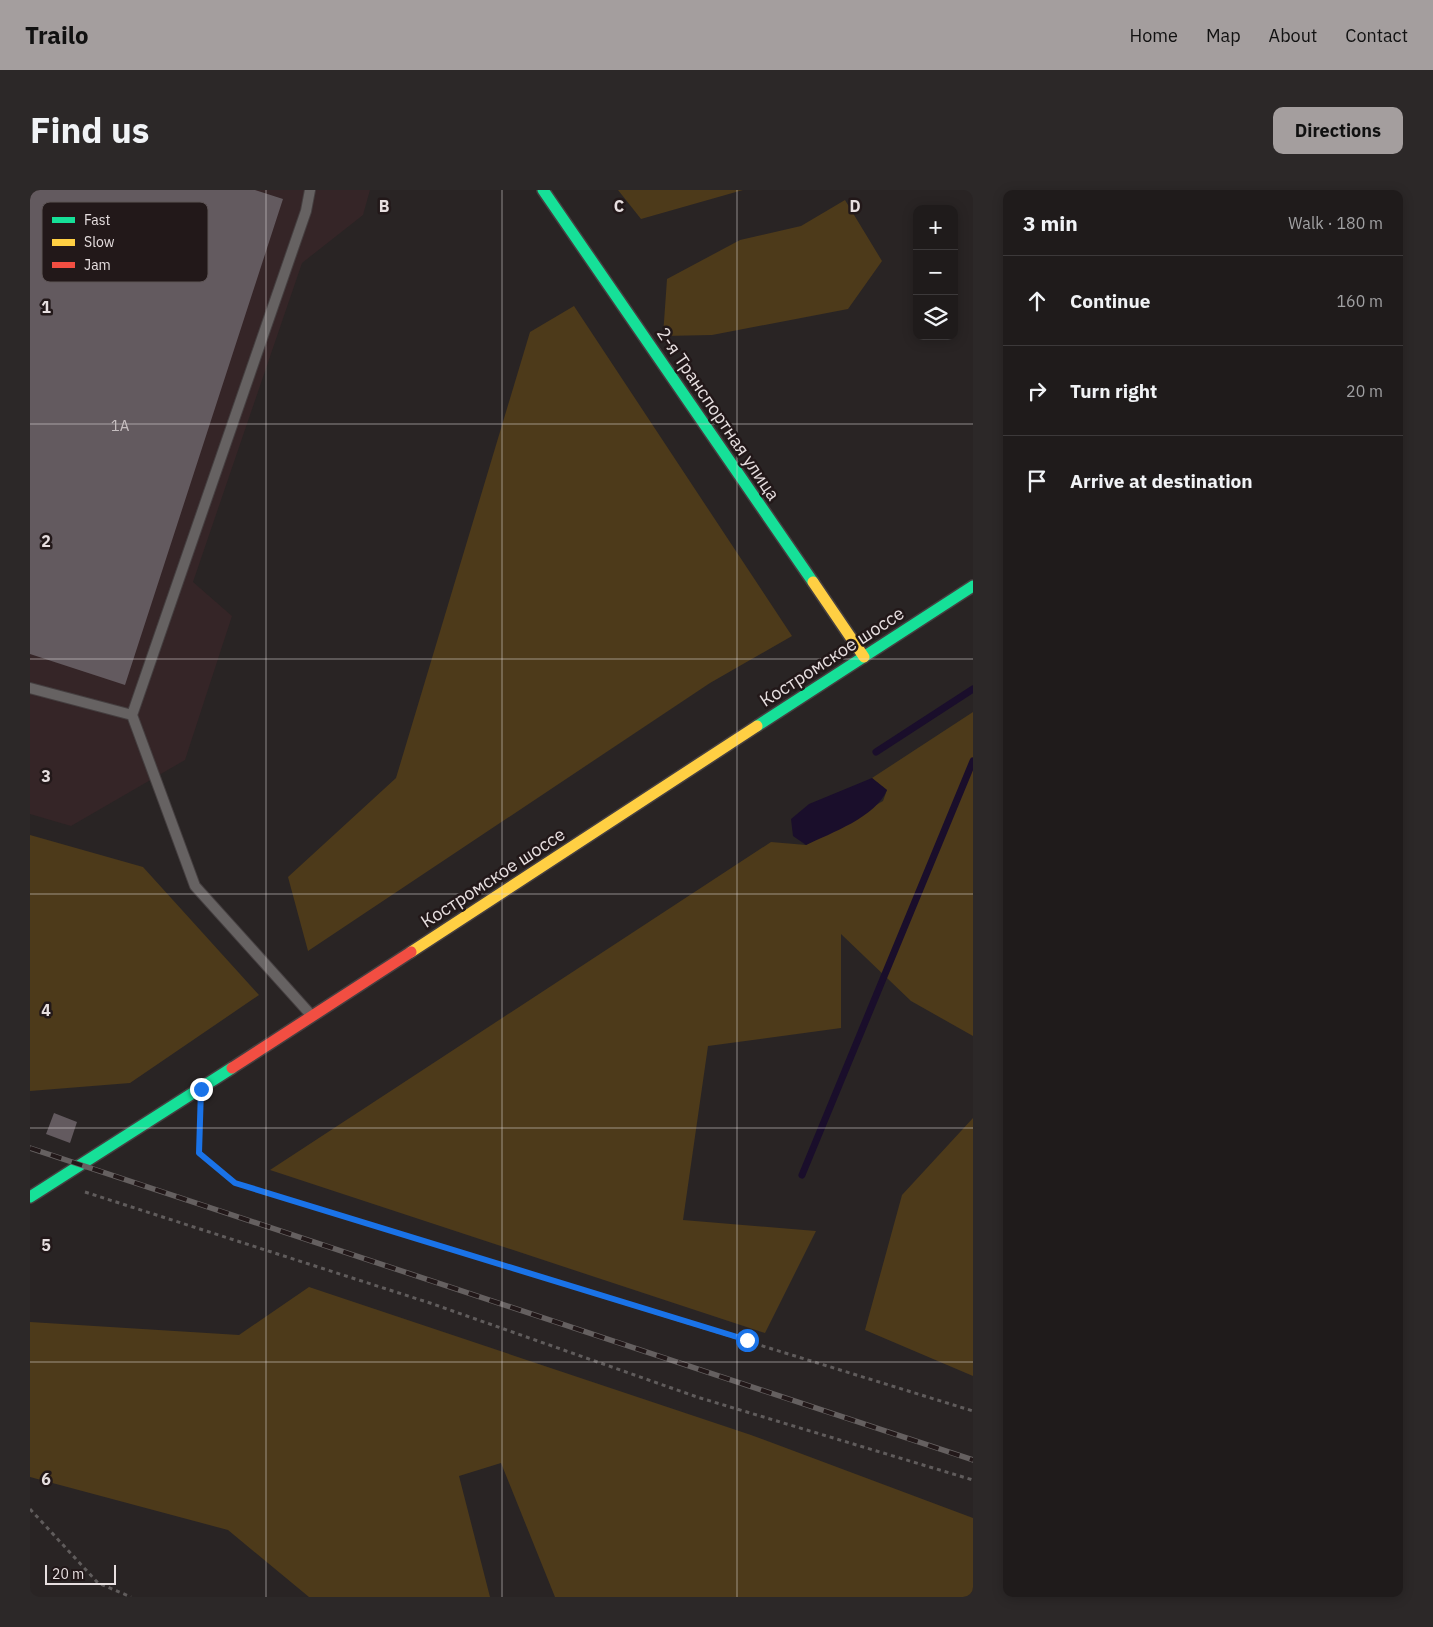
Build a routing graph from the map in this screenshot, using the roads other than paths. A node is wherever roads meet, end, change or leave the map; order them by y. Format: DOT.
graph roads {
  1 [pos="310,190"];
  2 [pos="543,190"];
  3 [pos="973,586"];
  4 [pos="864,657"];
  5 [pos="30,688"];
  6 [pos="132,715"];
  7 [pos="313,1016"];
  8 [pos="30,1197"];
  1 -- 6 [label="lane"];
  2 -- 4 [label="main road, 2-я Транспортная улица"];
  3 -- 4 [label="main road, Костромское шоссе"];
  4 -- 7 [label="main road, Костромское шоссе"];
  5 -- 6 [label="lane"];
  6 -- 7 [label="lane"];
  7 -- 8 [label="main road, Костромское шоссе"];
}
